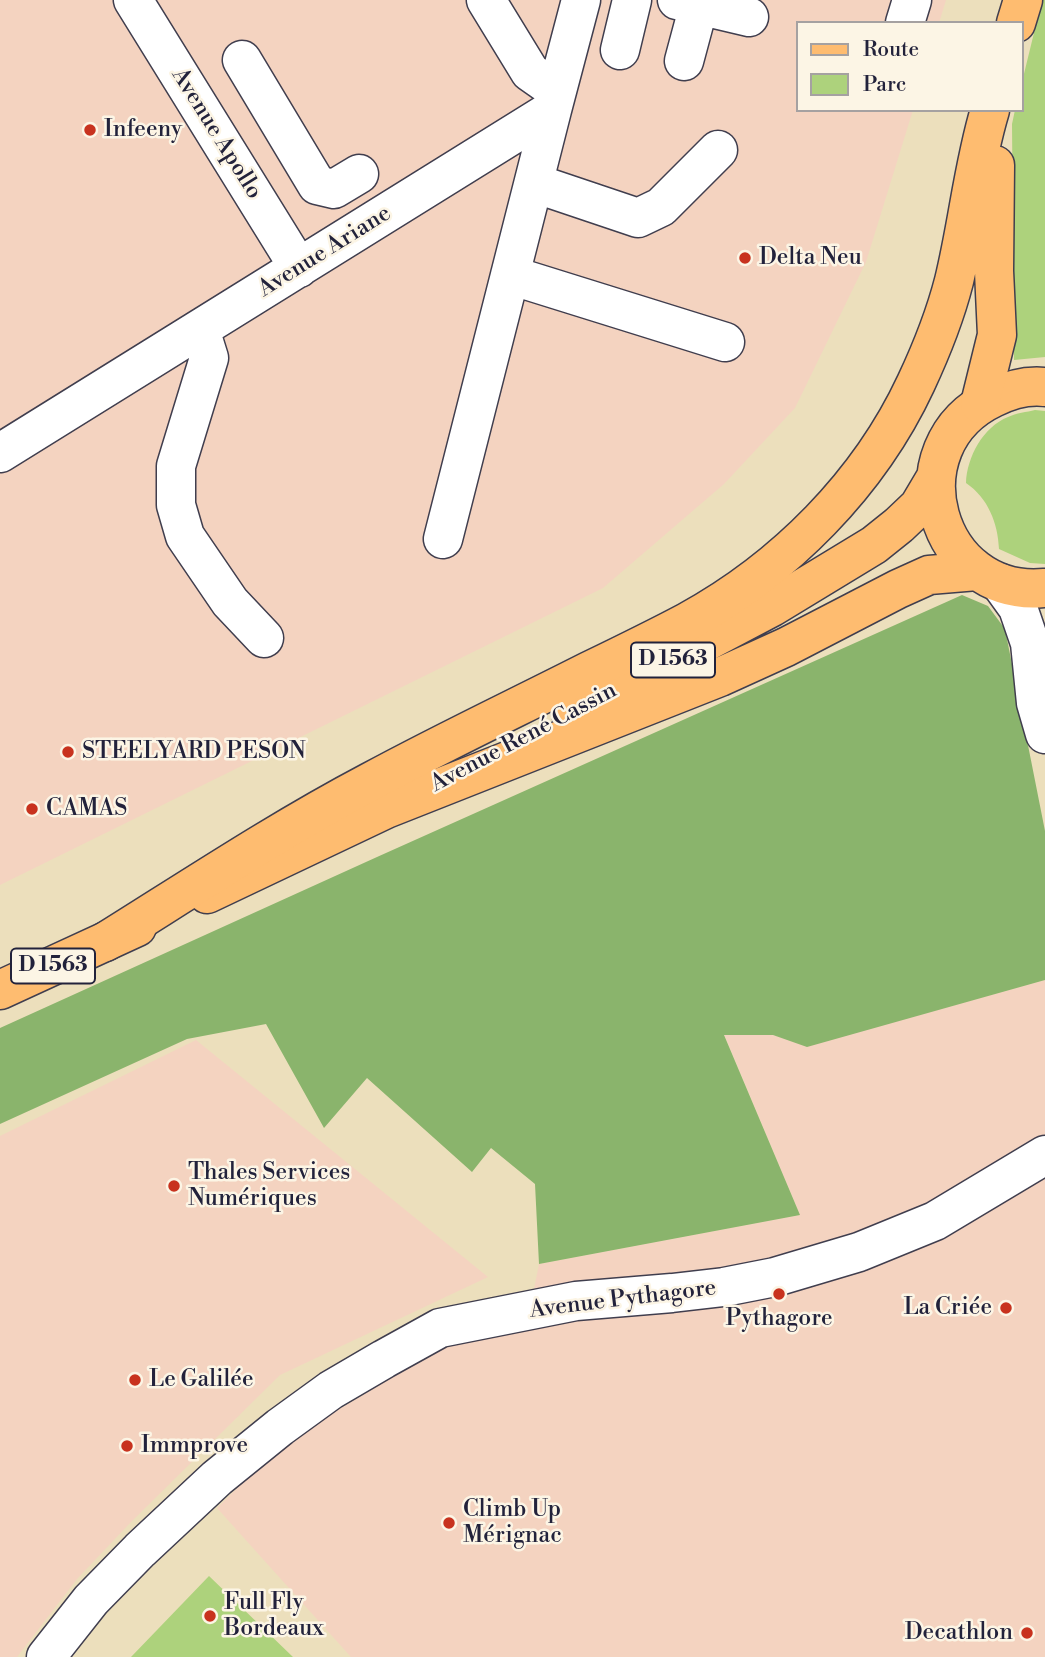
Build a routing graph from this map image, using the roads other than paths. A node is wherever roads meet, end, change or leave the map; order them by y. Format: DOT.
graph roads {
  1 [pos="133,0"];
  2 [pos="486,0"];
  3 [pos="580,0"];
  4 [pos="632,0"];
  5 [pos="912,0"];
  6 [pos="1023,0"];
  7 [pos="688,3"];
  8 [pos="750,17"];
  9 [pos="906,21"];
  10 [pos="1017,21"];
  11 [pos="620,50"];
  12 [pos="242,60"];
  13 [pos="684,61"];
  14 [pos="555,100"];
  15 [pos="990,112"];
  16 [pos="998,112"];
  17 [pos="718,150"];
  18 [pos="305,166"];
  19 [pos="359,174"];
  20 [pos="534,183"];
  21 [pos="256,197"];
  22 [pos="299,268"];
  23 [pos="510,275"];
  24 [pos="200,329"];
  25 [pos="725,342"];
  26 [pos="1045,387"];
  27 [pos="980,404"];
  28 [pos="0,453"];
  29 [pos="935,478"];
  30 [pos="443,539"];
  31 [pos="989,577"];
  32 [pos="1045,588"];
  33 [pos="264,638"];
  34 [pos="1045,734"];
  35 [pos="386,809"];
  36 [pos="105,942"];
  37 [pos="0,990"];
  38 [pos="1045,1155"];
  39 [pos="46,1657"];
  1 -- 21 [label="street, Avenue Apollo"];
  2 -- 14 [label="street"];
  3 -- 14 [label="street"];
  4 -- 11 [label="street"];
  5 -- 9 [label="street"];
  6 -- 10 [label="main road"];
  7 -- 8 [label="street"];
  7 -- 13 [label="street"];
  12 -- 18 [label="street"];
  14 -- 20 [label="street"];
  14 -- 22 [label="street, Avenue Ariane"];
  15 -- 36 [label="main road"];
  16 -- 27 [label="main road"];
  17 -- 20 [label="street"];
  18 -- 19 [label="street"];
  18 -- 21 [label="street"];
  20 -- 23 [label="street"];
  21 -- 22 [label="street, Avenue Apollo"];
  22 -- 24 [label="street, Avenue Ariane"];
  23 -- 25 [label="street"];
  23 -- 30 [label="street"];
  24 -- 28 [label="street, Avenue Ariane"];
  24 -- 33 [label="street"];
  26 -- 27 [label="main road"];
  27 -- 29 [label="main road"];
  29 -- 31 [label="main road"];
  29 -- 35 [label="main road, Avenue René Cassin / D 1563"];
  31 -- 32 [label="main road, Avenue René Cassin"];
  31 -- 34 [label="street"];
  31 -- 35 [label="main road, Avenue René Cassin / D 1563"];
  35 -- 36 [label="main road, Avenue René Cassin / D 1563"];
  36 -- 37 [label="main road, Avenue René Cassin / D 1563"];
  38 -- 39 [label="street, Avenue Pythagore"];
}
